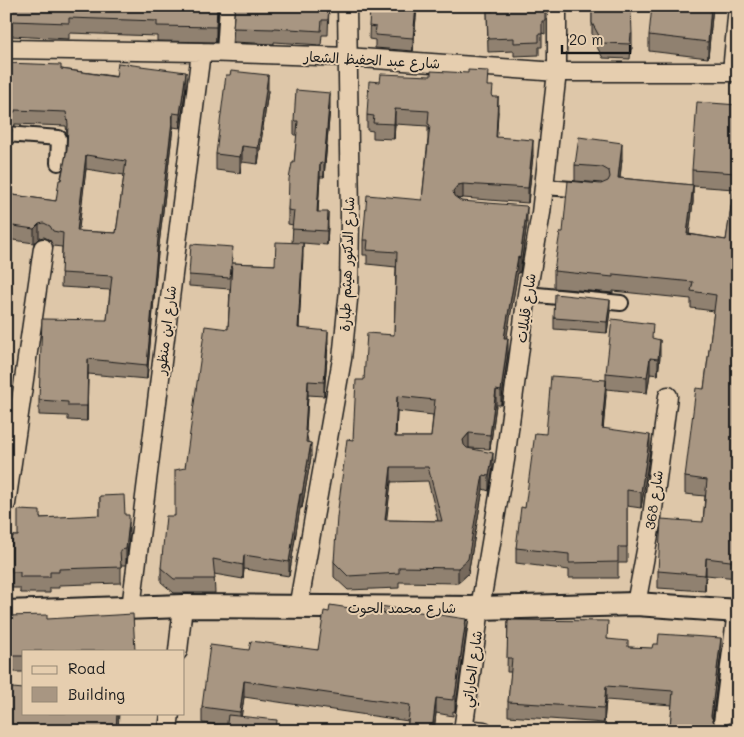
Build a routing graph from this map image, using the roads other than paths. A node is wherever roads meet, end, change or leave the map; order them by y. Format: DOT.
graph roads {
  1 [pos="227,6"];
  2 [pos="347,6"];
  3 [pos="557,6"];
  4 [pos="738,6"];
  5 [pos="6,49"];
  6 [pos="200,52"];
  7 [pos="224,53"];
  8 [pos="347,57"];
  9 [pos="557,72"];
  10 [pos="735,72"];
  11 [pos="6,134"];
  12 [pos="58,163"];
  13 [pos="544,187"];
  14 [pos="601,192"];
  15 [pos="43,248"];
  16 [pos="527,294"];
  17 [pos="621,303"];
  18 [pos="668,396"];
  19 [pos="6,504"];
  20 [pos="636,604"];
  21 [pos="183,606"];
  22 [pos="131,608"];
  23 [pos="298,608"];
  24 [pos="480,608"];
  25 [pos="737,611"];
  26 [pos="6,612"];
  27 [pos="178,650"];
  28 [pos="170,714"];
  29 [pos="463,730"];
  30 [pos="168,731"];
  31 [pos="484,731"];
  32 [pos="722,731"];
  1 -- 7 [label="street"];
  2 -- 8 [label="street, شارع الدكتور هيثم طبارة"];
  3 -- 9 [label="street, شارع قليلات"];
  4 -- 10 [label="street"];
  5 -- 6 [label="street, شارع عبد الحفيظ الشعار"];
  6 -- 7 [label="street, شارع عبد الحفيظ الشعار"];
  6 -- 22 [label="street, شارع ابن منظور"];
  7 -- 8 [label="street, شارع عبد الحفيظ الشعار"];
  8 -- 9 [label="street, شارع عبد الحفيظ الشعار"];
  8 -- 23 [label="street, شارع الدكتور هيثم طبارة"];
  9 -- 10 [label="street, شارع عبد الحفيظ الشعار"];
  9 -- 13 [label="street, شارع قليلات"];
  11 -- 12 [label="street"];
  13 -- 14 [label="street"];
  13 -- 16 [label="street, شارع قليلات"];
  15 -- 19 [label="street"];
  16 -- 17 [label="street"];
  16 -- 24 [label="street, شارع قليلات"];
  18 -- 20 [label="street, شارع 368"];
  20 -- 24 [label="street, شارع محمد الحوت"];
  20 -- 25 [label="street, شارع محمد الحوت"];
  21 -- 22 [label="street, شارع محمد الحوت"];
  21 -- 23 [label="street, شارع محمد الحوت"];
  21 -- 27 [label="street"];
  22 -- 26 [label="street, شارع محمد الحوت"];
  23 -- 24 [label="street, شارع محمد الحوت"];
  24 -- 29 [label="street, شارع الحاراتي"];
  25 -- 32 [label="street"];
  28 -- 30 [label="street"];
  29 -- 31 [label="street"];
}
